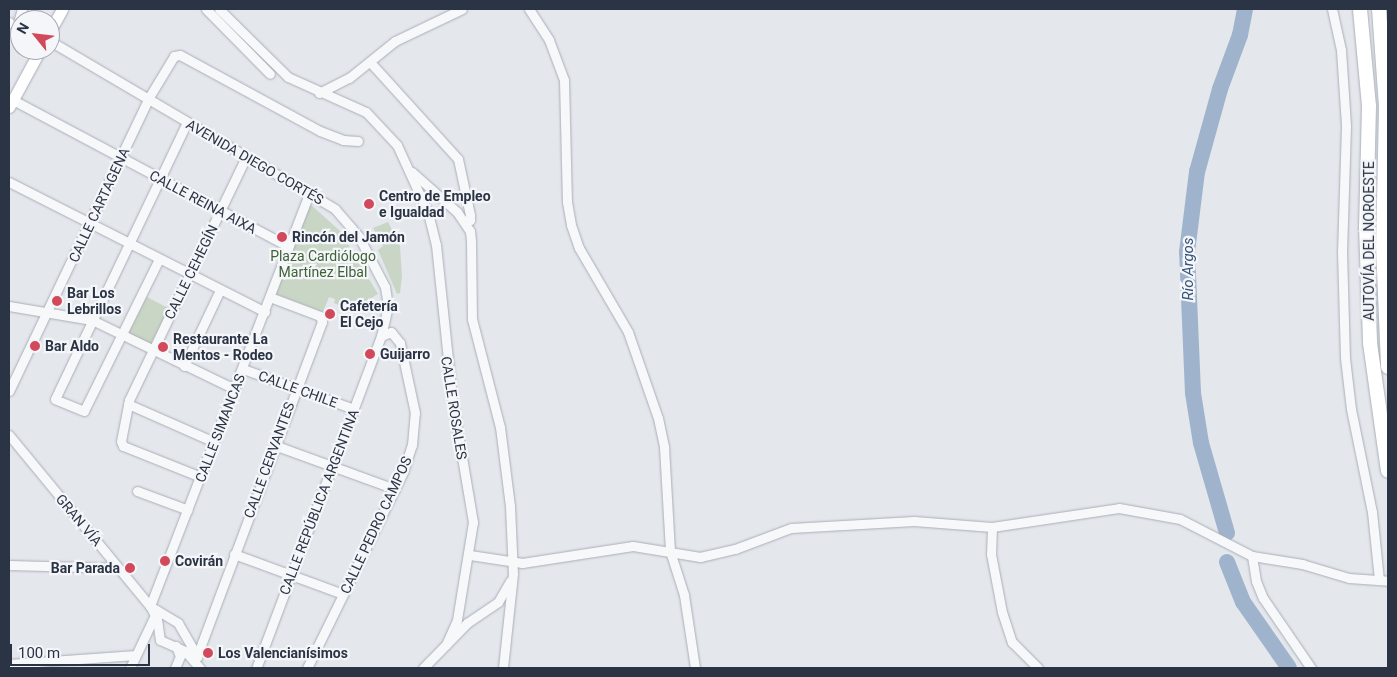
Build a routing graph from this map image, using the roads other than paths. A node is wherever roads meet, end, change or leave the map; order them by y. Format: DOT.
graph roads {
  1 [pos="206,9"];
  2 [pos="219,9"];
  3 [pos="462,9"];
  4 [pos="529,9"];
  5 [pos="1332,9"];
  6 [pos="1360,9"];
  7 [pos="1379,9"];
  8 [pos="60,47"];
  9 [pos="35,60"];
  10 [pos="370,62"];
  11 [pos="270,74"];
  12 [pos="318,92"];
  13 [pos="148,99"];
  14 [pos="11,104"];
  15 [pos="187,122"];
  16 [pos="358,140"];
  17 [pos="246,157"];
  18 [pos="121,158"];
  19 [pos="410,170"];
  20 [pos="159,178"];
  21 [pos="9,182"];
  22 [pos="309,194"];
  23 [pos="220,211"];
  24 [pos="464,221"];
  25 [pos="91,225"];
  26 [pos="129,243"];
  27 [pos="288,246"];
  28 [pos="159,259"];
  29 [pos="189,275"];
  30 [pos="220,290"];
  31 [pos="270,297"];
  32 [pos="9,306"];
  33 [pos="264,312"];
  34 [pos="48,313"];
  35 [pos="92,320"];
  36 [pos="122,334"];
  37 [pos="380,336"];
  38 [pos="153,351"];
  39 [pos="184,366"];
  40 [pos="1388,367"];
  41 [pos="243,369"];
  42 [pos="296,388"];
  43 [pos="235,389"];
  44 [pos="9,391"];
  45 [pos="128,404"];
  46 [pos="354,409"];
  47 [pos="9,435"];
  48 [pos="12,441"];
  49 [pos="214,442"];
  50 [pos="274,445"];
  51 [pos="332,466"];
  52 [pos="1388,471"];
  53 [pos="201,477"];
  54 [pos="395,489"];
  55 [pos="137,491"];
  56 [pos="188,510"];
  57 [pos="992,527"];
  58 [pos="670,551"];
  59 [pos="234,554"];
  60 [pos="470,555"];
  61 [pos="1252,556"];
  62 [pos="512,561"];
  63 [pos="522,563"];
  64 [pos="9,565"];
  65 [pos="118,568"];
  66 [pos="513,574"];
  67 [pos="291,576"];
  68 [pos="1384,580"];
  69 [pos="343,594"];
  70 [pos="150,606"];
  71 [pos="492,606"];
  72 [pos="510,608"];
  73 [pos="458,612"];
  74 [pos="154,615"];
  75 [pos="472,619"];
  76 [pos="173,620"];
  77 [pos="158,626"];
  78 [pos="181,628"];
  79 [pos="207,629"];
  80 [pos="146,634"];
  81 [pos="191,641"];
  82 [pos="173,645"];
  83 [pos="446,645"];
  84 [pos="136,655"];
  85 [pos="198,656"];
  86 [pos="9,664"];
  87 [pos="130,668"];
  88 [pos="175,668"];
  89 [pos="200,668"];
  90 [pos="256,668"];
  91 [pos="307,668"];
  92 [pos="423,668"];
  93 [pos="503,668"];
  94 [pos="694,668"];
  95 [pos="1038,668"];
  96 [pos="1311,668"];
  1 -- 11 [label="street"];
  2 -- 12 [label="street"];
  3 -- 10 [label="street"];
  4 -- 58 [label="street"];
  5 -- 68 [label="street"];
  6 -- 52 [label="highway, AUTOVÍA DEL NOROESTE"];
  7 -- 40 [label="highway, AUTOVÍA DEL NOROESTE"];
  8 -- 13 [label="street, AVENIDA DIEGO CORTÉS"];
  9 -- 14 [label="main road"];
  10 -- 12 [label="street"];
  10 -- 24 [label="street"];
  12 -- 19 [label="street"];
  13 -- 15 [label="street, AVENIDA DIEGO CORTÉS"];
  13 -- 16 [label="street, CALLE CARTAGENA"];
  13 -- 18 [label="street, CALLE CARTAGENA"];
  14 -- 18 [label="street, CALLE REINA AIXA"];
  15 -- 17 [label="street, AVENIDA DIEGO CORTÉS"];
  15 -- 20 [label="street"];
  17 -- 22 [label="street, AVENIDA DIEGO CORTÉS"];
  17 -- 23 [label="street, CALLE CEHEGÍN"];
  18 -- 20 [label="street, CALLE REINA AIXA"];
  18 -- 25 [label="street, CALLE CARTAGENA"];
  19 -- 24 [label="street"];
  19 -- 60 [label="street, CALLE ROSALES"];
  20 -- 23 [label="street, CALLE REINA AIXA"];
  20 -- 26 [label="street"];
  21 -- 25 [label="street"];
  22 -- 27 [label="street, CALLE SIMANCAS"];
  22 -- 37 [label="street, AVENIDA DIEGO CORTÉS"];
  23 -- 27 [label="street, CALLE REINA AIXA"];
  23 -- 29 [label="street, CALLE CEHEGÍN"];
  24 -- 62 [label="street"];
  25 -- 26 [label="street"];
  25 -- 34 [label="street, CALLE CARTAGENA"];
  26 -- 28 [label="street"];
  26 -- 35 [label="street"];
  27 -- 31 [label="street, CALLE SIMANCAS"];
  28 -- 29 [label="street"];
  28 -- 36 [label="street"];
  29 -- 30 [label="street"];
  29 -- 38 [label="street, CALLE CEHEGÍN"];
  30 -- 33 [label="street"];
  30 -- 39 [label="street"];
  31 -- 33 [label="street, CALLE SIMANCAS"];
  31 -- 42 [label="street, CALLE CERVANTES"];
  32 -- 34 [label="street"];
  33 -- 41 [label="street, CALLE SIMANCAS"];
  34 -- 35 [label="street"];
  34 -- 44 [label="street, CALLE CARTAGENA"];
  35 -- 36 [label="street"];
  35 -- 36 [label="street"];
  36 -- 38 [label="street"];
  37 -- 46 [label="street, CALLE REPÚBLICA ARGENTINA"];
  37 -- 54 [label="street, CALLE PEDRO CAMPOS"];
  38 -- 39 [label="street"];
  38 -- 45 [label="street, CALLE CEHEGÍN"];
  39 -- 43 [label="street"];
  41 -- 42 [label="street, CALLE CHILE"];
  41 -- 43 [label="street, CALLE SIMANCAS"];
  42 -- 46 [label="street, CALLE CHILE"];
  42 -- 50 [label="street, CALLE CERVANTES"];
  43 -- 49 [label="street, CALLE SIMANCAS"];
  45 -- 49 [label="street"];
  45 -- 53 [label="street, CALLE CEHEGÍN"];
  46 -- 51 [label="street, CALLE REPÚBLICA ARGENTINA"];
  47 -- 48 [label="street, GRAN VÍA"];
  48 -- 65 [label="street, GRAN VÍA"];
  49 -- 53 [label="street, CALLE SIMANCAS"];
  50 -- 51 [label="street"];
  50 -- 59 [label="street, CALLE CERVANTES"];
  51 -- 54 [label="street"];
  51 -- 67 [label="street, CALLE REPÚBLICA ARGENTINA"];
  53 -- 56 [label="street, CALLE SIMANCAS"];
  54 -- 69 [label="street, CALLE PEDRO CAMPOS"];
  55 -- 56 [label="street"];
  56 -- 70 [label="street, CALLE SIMANCAS"];
  57 -- 58 [label="street"];
  57 -- 61 [label="street"];
  57 -- 95 [label="street"];
  58 -- 63 [label="street"];
  58 -- 94 [label="street"];
  59 -- 67 [label="street"];
  59 -- 79 [label="street, CALLE CERVANTES"];
  60 -- 62 [label="street"];
  60 -- 73 [label="street, CALLE ROSALES"];
  61 -- 68 [label="street"];
  61 -- 96 [label="street"];
  62 -- 63 [label="street"];
  62 -- 66 [label="street"];
  63 -- 66 [label="street"];
  64 -- 65 [label="street"];
  65 -- 70 [label="street, GRAN VÍA"];
  66 -- 71 [label="street"];
  66 -- 72 [label="street"];
  67 -- 69 [label="street"];
  67 -- 90 [label="street, CALLE REPÚBLICA ARGENTINA"];
  69 -- 91 [label="street, CALLE PEDRO CAMPOS"];
  70 -- 74 [label="street"];
  70 -- 76 [label="street"];
  71 -- 72 [label="street"];
  71 -- 75 [label="street"];
  72 -- 93 [label="street"];
  73 -- 75 [label="street"];
  73 -- 83 [label="street, CALLE ROSALES"];
  74 -- 77 [label="street"];
  74 -- 80 [label="street"];
  75 -- 83 [label="street"];
  76 -- 77 [label="street"];
  76 -- 78 [label="street"];
  77 -- 80 [label="street"];
  77 -- 82 [label="street"];
  78 -- 81 [label="street"];
  78 -- 82 [label="street"];
  79 -- 81 [label="street"];
  79 -- 85 [label="street, CALLE CERVANTES"];
  80 -- 84 [label="street"];
  81 -- 82 [label="street"];
  81 -- 85 [label="street"];
  82 -- 88 [label="street"];
  82 -- 89 [label="street"];
  83 -- 92 [label="street"];
  84 -- 86 [label="street"];
  84 -- 87 [label="street"];
  85 -- 89 [label="street"];
}
